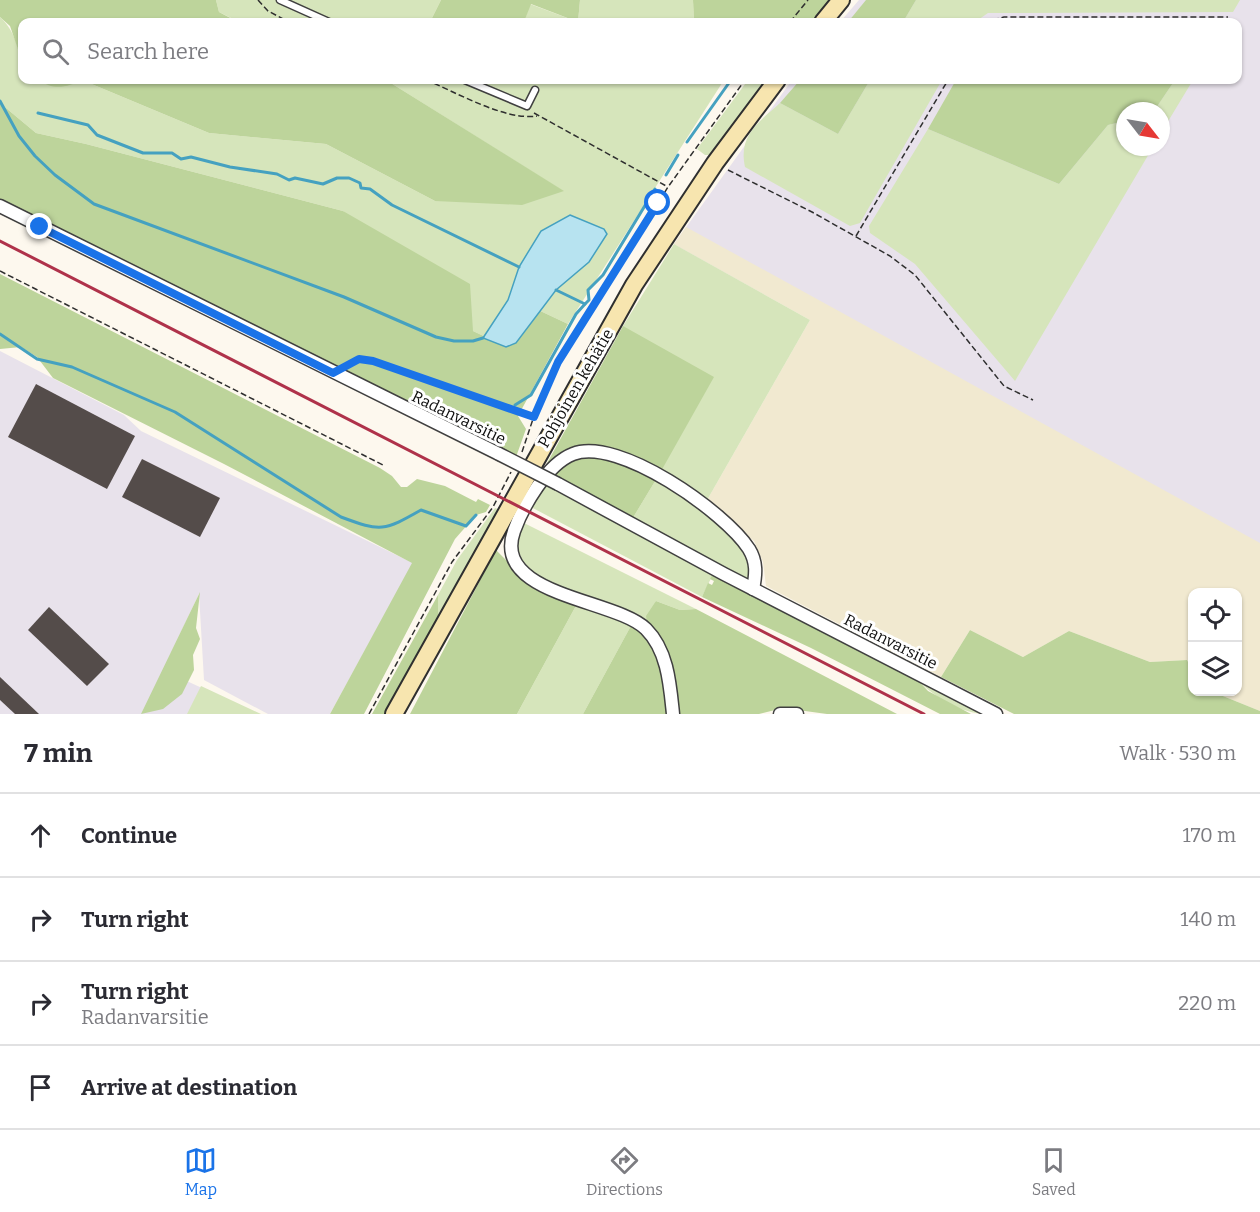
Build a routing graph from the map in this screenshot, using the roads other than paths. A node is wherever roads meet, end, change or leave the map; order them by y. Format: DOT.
graph roads {
  1 [pos="280,0"];
  2 [pos="841,0"];
  3 [pos="320,18"];
  4 [pos="826,18"];
  5 [pos="474,84"];
  6 [pos="774,84"];
  7 [pos="535,90"];
  8 [pos="0,206"];
  9 [pos="753,588"];
  10 [pos="394,713"];
  11 [pos="673,714"];
  12 [pos="780,714"];
  13 [pos="797,714"];
  14 [pos="996,714"];
  1 -- 3 [label="lane"];
  2 -- 4 [label="main road"];
  5 -- 7 [label="lane"];
  6 -- 10 [label="main road, Pohjoinen kehätie"];
  8 -- 9 [label="street, Radanvarsitie, bridge"];
  9 -- 11 [label="street"];
  9 -- 14 [label="street, Radanvarsitie"];
  12 -- 13 [label="street"];
}
